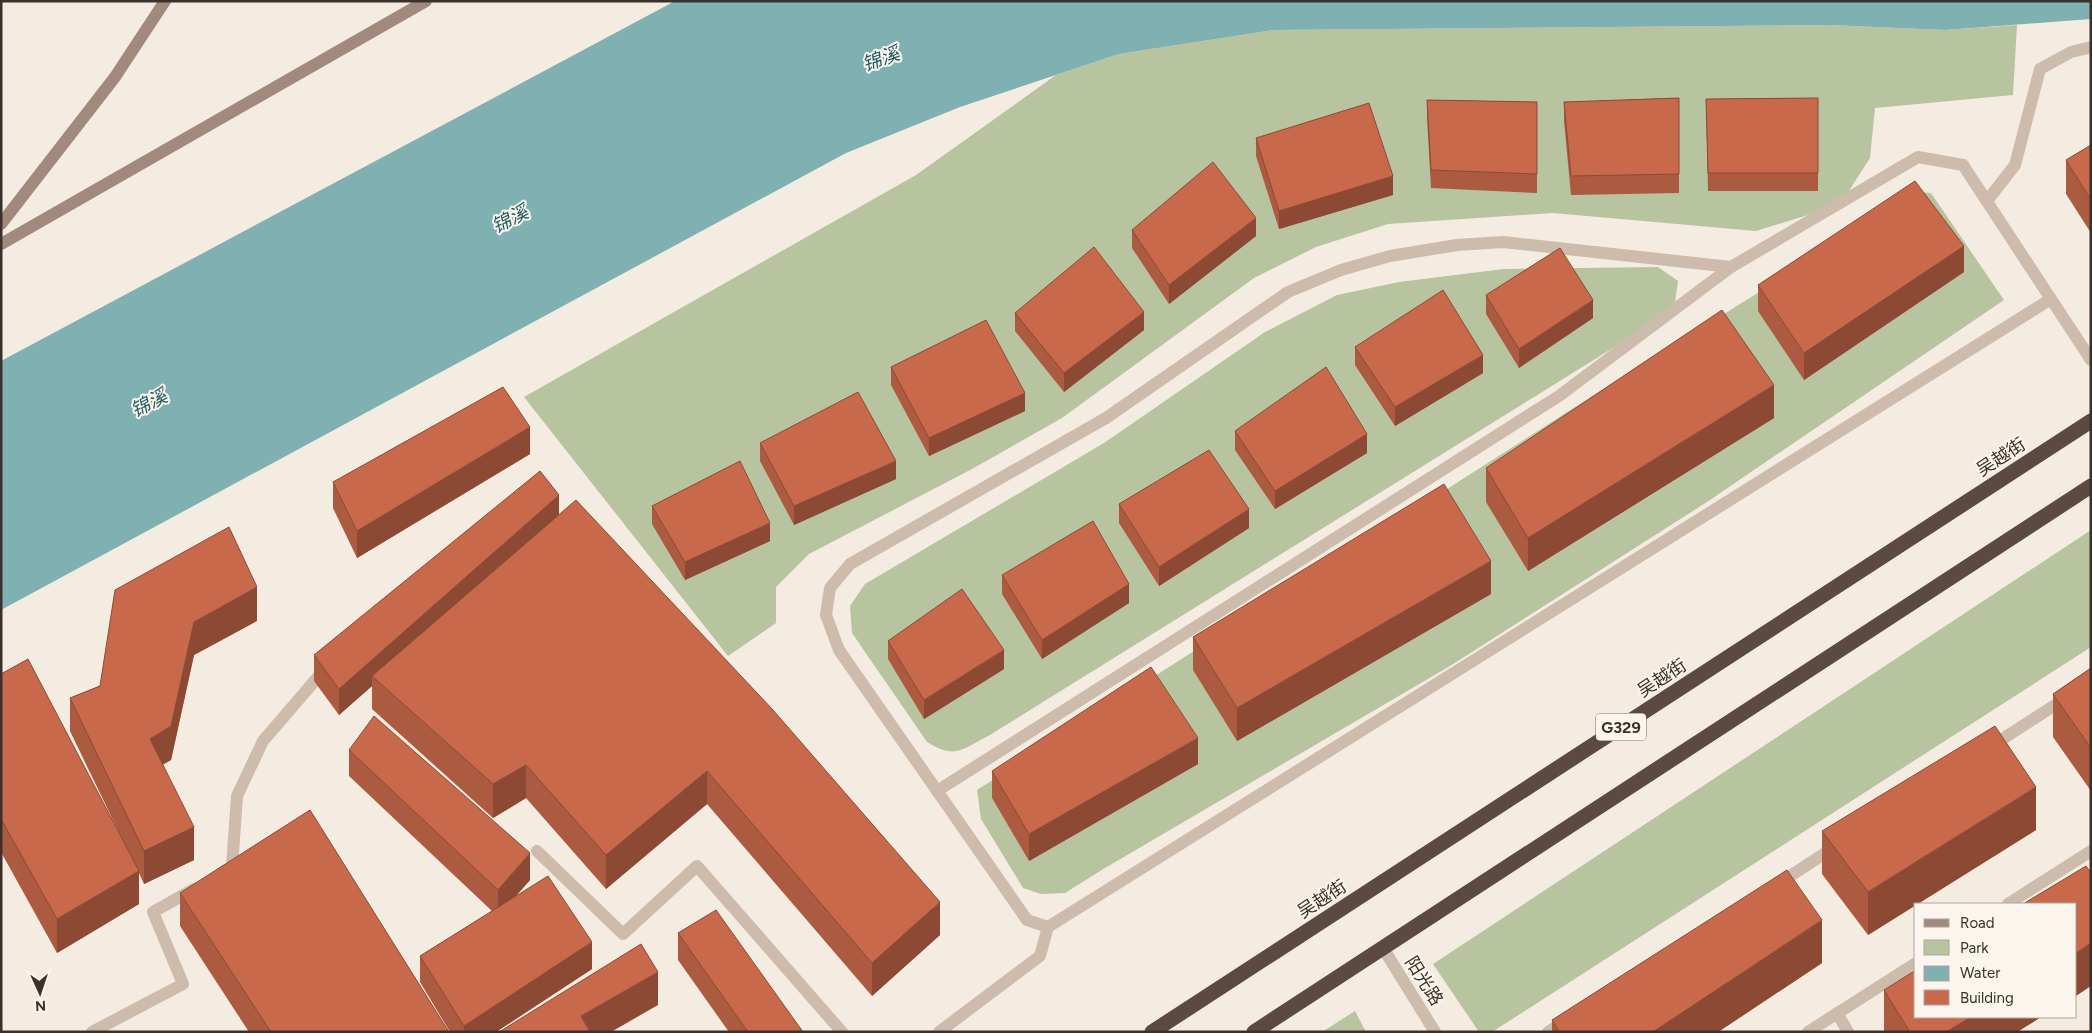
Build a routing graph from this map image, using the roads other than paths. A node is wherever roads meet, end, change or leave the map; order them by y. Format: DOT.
graph roads {
  1 [pos="165,1"];
  2 [pos="426,1"];
  3 [pos="2091,47"];
  4 [pos="1987,202"];
  5 [pos="1,224"];
  6 [pos="1,244"];
  7 [pos="1731,267"];
  8 [pos="2051,299"];
  9 [pos="2091,360"];
  10 [pos="2091,421"];
  11 [pos="2091,486"];
  12 [pos="332,661"];
  13 [pos="2091,682"];
  14 [pos="1982,752"];
  15 [pos="937,791"];
  16 [pos="1849,838"];
  17 [pos="537,851"];
  18 [pos="2090,854"];
  19 [pos="1765,892"];
  20 [pos="2010,903"];
  21 [pos="1048,927"];
  22 [pos="1383,948"];
  23 [pos="1914,964"];
  24 [pos="1837,1013"];
  25 [pos="1573,1016"];
  26 [pos="92,1032"];
  27 [pos="842,1032"];
  28 [pos="939,1032"];
  29 [pos="1152,1032"];
  30 [pos="1254,1032"];
  31 [pos="1435,1032"];
  32 [pos="1548,1032"];
  33 [pos="1808,1032"];
  34 [pos="1848,1032"];
  1 -- 5 [label="street"];
  2 -- 6 [label="street"];
  3 -- 4 [label="street"];
  4 -- 7 [label="street"];
  4 -- 8 [label="street"];
  7 -- 15 [label="street"];
  7 -- 15 [label="street"];
  8 -- 9 [label="street"];
  8 -- 21 [label="street"];
  10 -- 29 [label="highway, 吴越街 / G329"];
  11 -- 22 [label="highway"];
  12 -- 26 [label="street"];
  13 -- 14 [label="street"];
  15 -- 21 [label="street"];
  16 -- 19 [label="street"];
  17 -- 27 [label="street"];
  18 -- 20 [label="street"];
  21 -- 28 [label="street"];
  22 -- 30 [label="highway"];
  22 -- 31 [label="street, 阳光路"];
  23 -- 24 [label="street"];
  24 -- 33 [label="street"];
  24 -- 34 [label="street"];
  25 -- 32 [label="street"];
}
